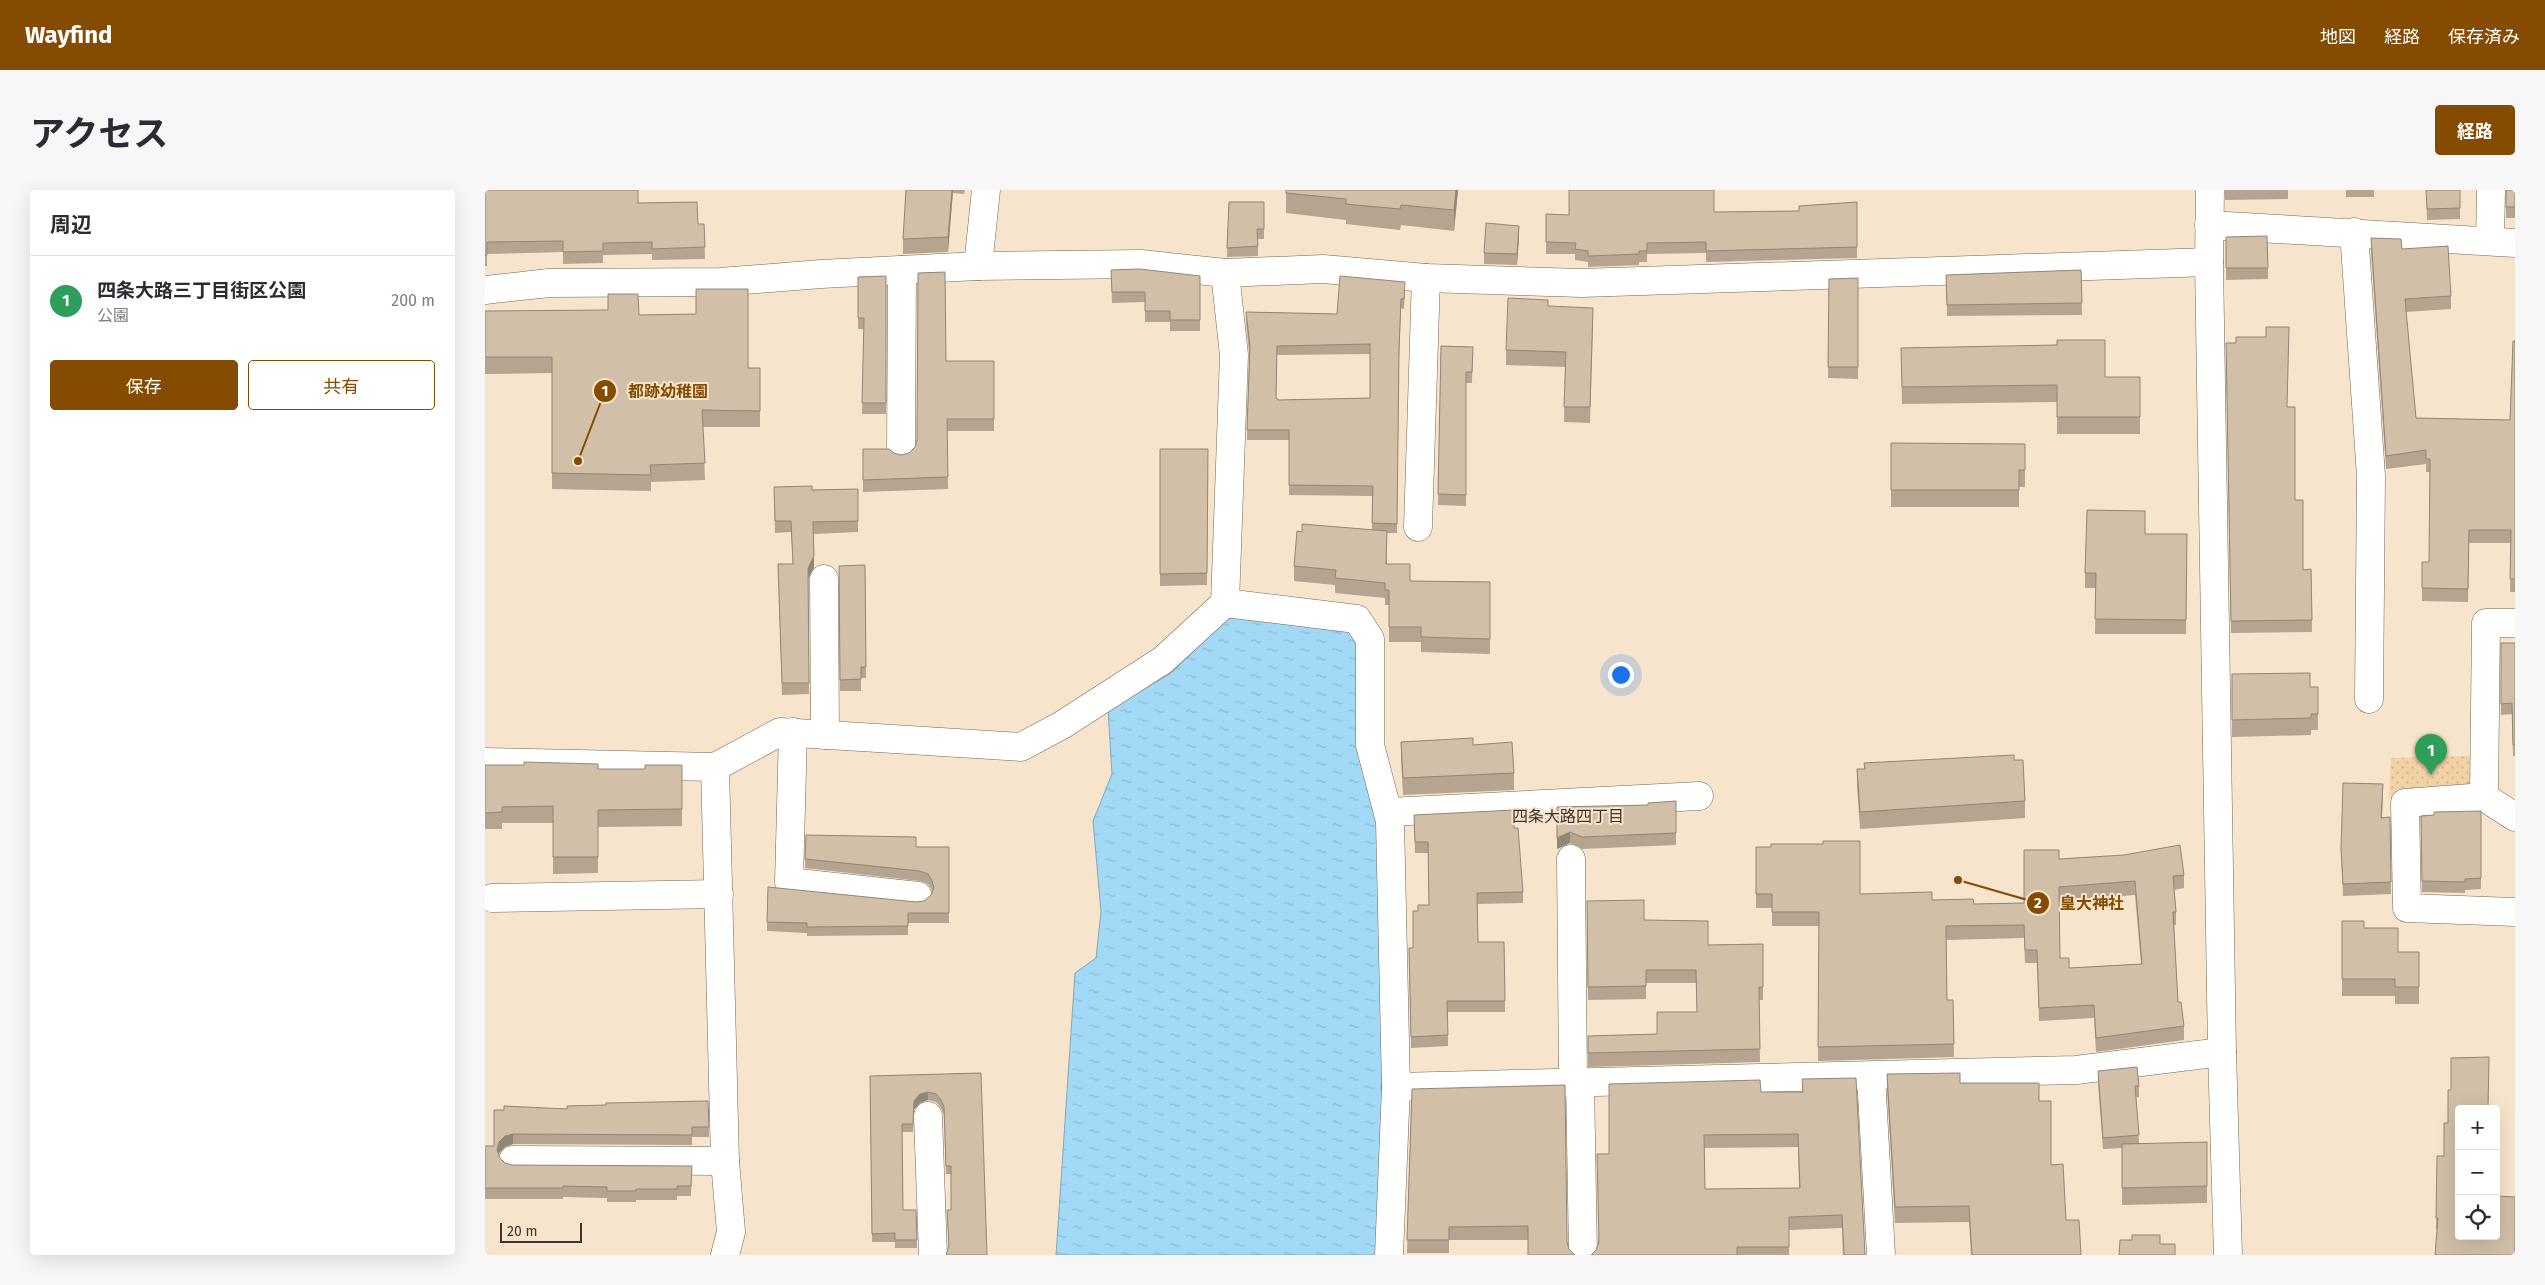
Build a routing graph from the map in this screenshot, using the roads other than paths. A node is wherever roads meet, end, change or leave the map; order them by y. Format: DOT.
graph roads {
  1 [pos="986,190"];
  2 [pos="2210,190"];
  3 [pos="2491,190"];
  4 [pos="2209,225"];
  5 [pos="2354,232"];
  6 [pos="2503,242"];
  7 [pos="2209,262"];
  8 [pos="978,266"];
  9 [pos="902,270"];
  10 [pos="1225,273"];
  11 [pos="1426,278"];
  12 [pos="485,290"];
  13 [pos="901,451"];
  14 [pos="1418,528"];
  15 [pos="824,579"];
  16 [pos="1225,603"];
  17 [pos="2515,623"];
  18 [pos="2369,699"];
  19 [pos="793,732"];
  20 [pos="825,734"];
  21 [pos="485,762"];
  22 [pos="715,767"];
  23 [pos="1699,796"];
  24 [pos="2484,797"];
  25 [pos="1389,812"];
  26 [pos="2515,817"];
  27 [pos="1571,859"];
  28 [pos="719,894"];
  29 [pos="918,896"];
  30 [pos="492,898"];
  31 [pos="2515,912"];
  32 [pos="2222,1052"];
  33 [pos="1871,1076"];
  34 [pos="1576,1082"];
  35 [pos="1396,1087"];
  36 [pos="928,1116"];
  37 [pos="513,1160"];
  38 [pos="725,1162"];
  39 [pos="725,1255"];
  40 [pos="933,1255"];
  41 [pos="1389,1255"];
  42 [pos="1583,1255"];
  43 [pos="1881,1255"];
  44 [pos="2228,1255"];
  1 -- 8 [label="street"];
  2 -- 4 [label="street"];
  3 -- 6 [label="street"];
  4 -- 5 [label="street"];
  4 -- 7 [label="street"];
  5 -- 6 [label="street"];
  5 -- 18 [label="street"];
  7 -- 11 [label="street"];
  7 -- 32 [label="street"];
  8 -- 9 [label="street"];
  8 -- 10 [label="street"];
  9 -- 12 [label="street"];
  9 -- 13 [label="street"];
  10 -- 11 [label="street"];
  10 -- 16 [label="street"];
  11 -- 14 [label="street"];
  15 -- 20 [label="street"];
  16 -- 20 [label="street"];
  16 -- 25 [label="street"];
  17 -- 24 [label="street"];
  19 -- 20 [label="street"];
  19 -- 22 [label="street"];
  19 -- 29 [label="street"];
  21 -- 22 [label="street"];
  22 -- 28 [label="street"];
  23 -- 25 [label="street"];
  24 -- 26 [label="street"];
  24 -- 31 [label="street"];
  25 -- 35 [label="street"];
  27 -- 34 [label="street"];
  28 -- 30 [label="street"];
  28 -- 38 [label="street"];
  32 -- 33 [label="street"];
  32 -- 44 [label="street"];
  33 -- 34 [label="street"];
  33 -- 43 [label="street"];
  34 -- 35 [label="street"];
  34 -- 42 [label="street"];
  35 -- 41 [label="street"];
  36 -- 40 [label="street"];
  37 -- 38 [label="street"];
  38 -- 39 [label="street"];
}
